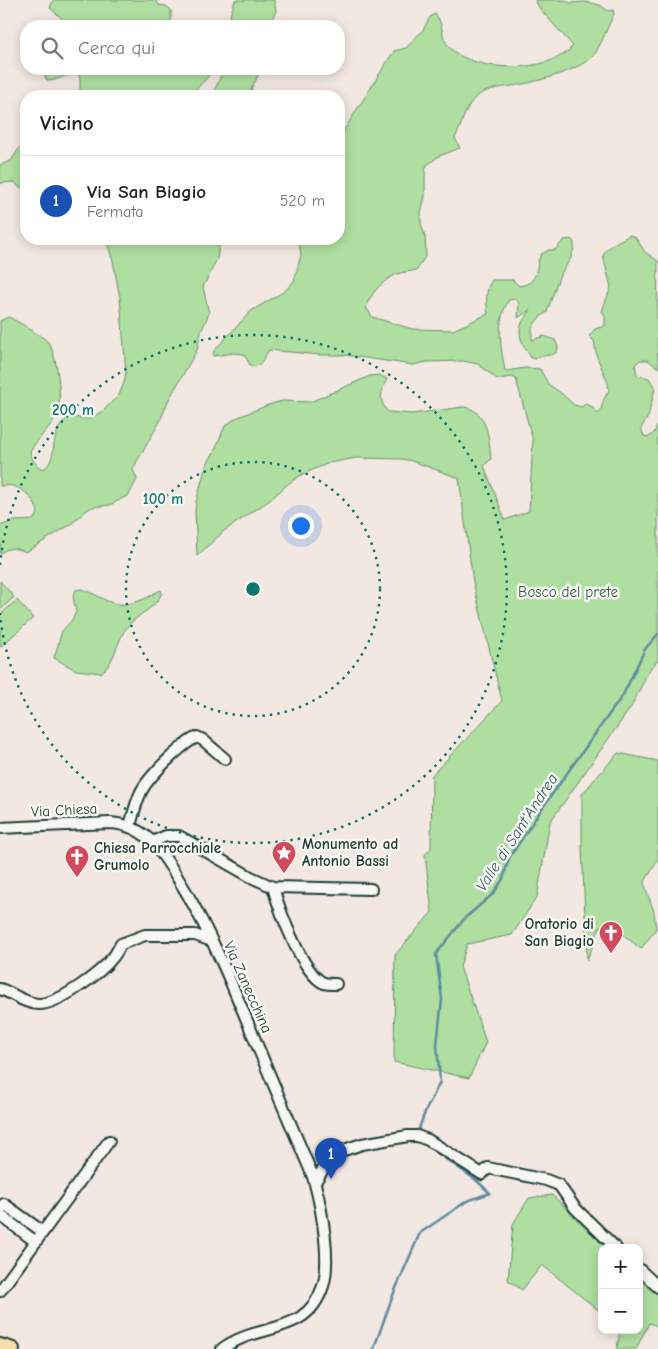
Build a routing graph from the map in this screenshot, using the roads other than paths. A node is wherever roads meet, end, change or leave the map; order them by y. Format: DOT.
graph roads {
  1 [pos="225,759"];
  2 [pos="130,826"];
  3 [pos="0,828"];
  4 [pos="152,842"];
  5 [pos="274,887"];
  6 [pos="371,889"];
  7 [pos="212,941"];
  8 [pos="336,984"];
  9 [pos="0,989"];
  10 [pos="110,1141"];
  11 [pos="315,1182"];
  12 [pos="0,1210"];
  13 [pos="0,1215"];
  14 [pos="43,1232"];
  15 [pos="36,1242"];
  16 [pos="612,1244"];
  17 [pos="643,1272"];
  18 [pos="658,1287"];
  19 [pos="0,1291"];
  20 [pos="0,1345"];
  21 [pos="13,1349"];
  22 [pos="222,1349"];
  1 -- 2 [label="street"];
  2 -- 3 [label="street, Via Chiesa"];
  2 -- 4 [label="street, Via Chiesa"];
  4 -- 5 [label="street"];
  4 -- 7 [label="street, Via Chiesa"];
  5 -- 6 [label="street"];
  5 -- 8 [label="street"];
  7 -- 9 [label="street, Via Zanecchina"];
  7 -- 11 [label="street, Via Zanecchina"];
  10 -- 14 [label="street"];
  11 -- 16 [label="street"];
  11 -- 22 [label="street, Via Zanecchina"];
  12 -- 14 [label="street"];
  13 -- 15 [label="street"];
  14 -- 15 [label="street"];
  15 -- 19 [label="street"];
  17 -- 18 [label="street"];
  20 -- 21 [label="main road"];
}
